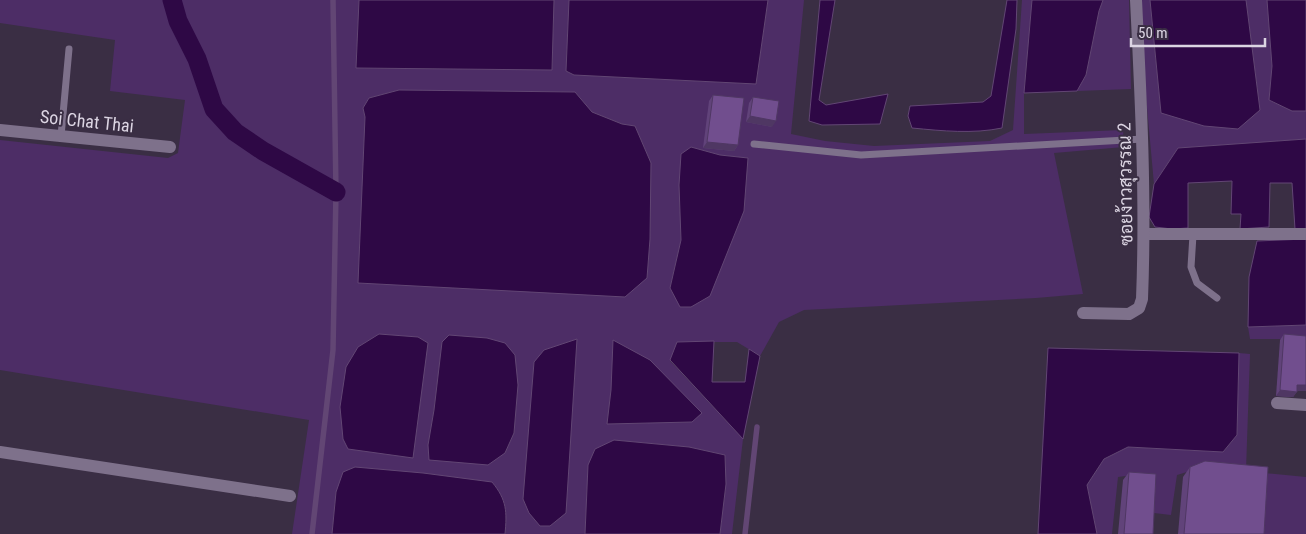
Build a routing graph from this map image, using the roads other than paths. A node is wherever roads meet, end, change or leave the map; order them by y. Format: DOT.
graph roads {
  1 [pos="1136,0"];
  2 [pos="69,49"];
  3 [pos="0,130"];
  4 [pos="61,136"];
  5 [pos="1143,139"];
  6 [pos="754,144"];
  7 [pos="170,147"];
  8 [pos="1145,234"];
  9 [pos="1306,234"];
  10 [pos="1193,235"];
  11 [pos="1217,298"];
  12 [pos="1083,313"];
  13 [pos="1277,403"];
  14 [pos="1306,405"];
  15 [pos="0,452"];
  16 [pos="290,496"];
  1 -- 5 [label="street, ซอยง้าวสุวรรณ 2"];
  2 -- 4 [label="lane"];
  3 -- 4 [label="street, Soi Chat Thai"];
  4 -- 7 [label="street, Soi Chat Thai"];
  5 -- 6 [label="lane"];
  5 -- 8 [label="street, ซอยง้าวสุวรรณ 2"];
  8 -- 10 [label="street"];
  8 -- 12 [label="street, ซอยง้าวสุวรรณ 2"];
  9 -- 10 [label="street"];
  10 -- 11 [label="lane"];
  13 -- 14 [label="street"];
  15 -- 16 [label="street"];
}
